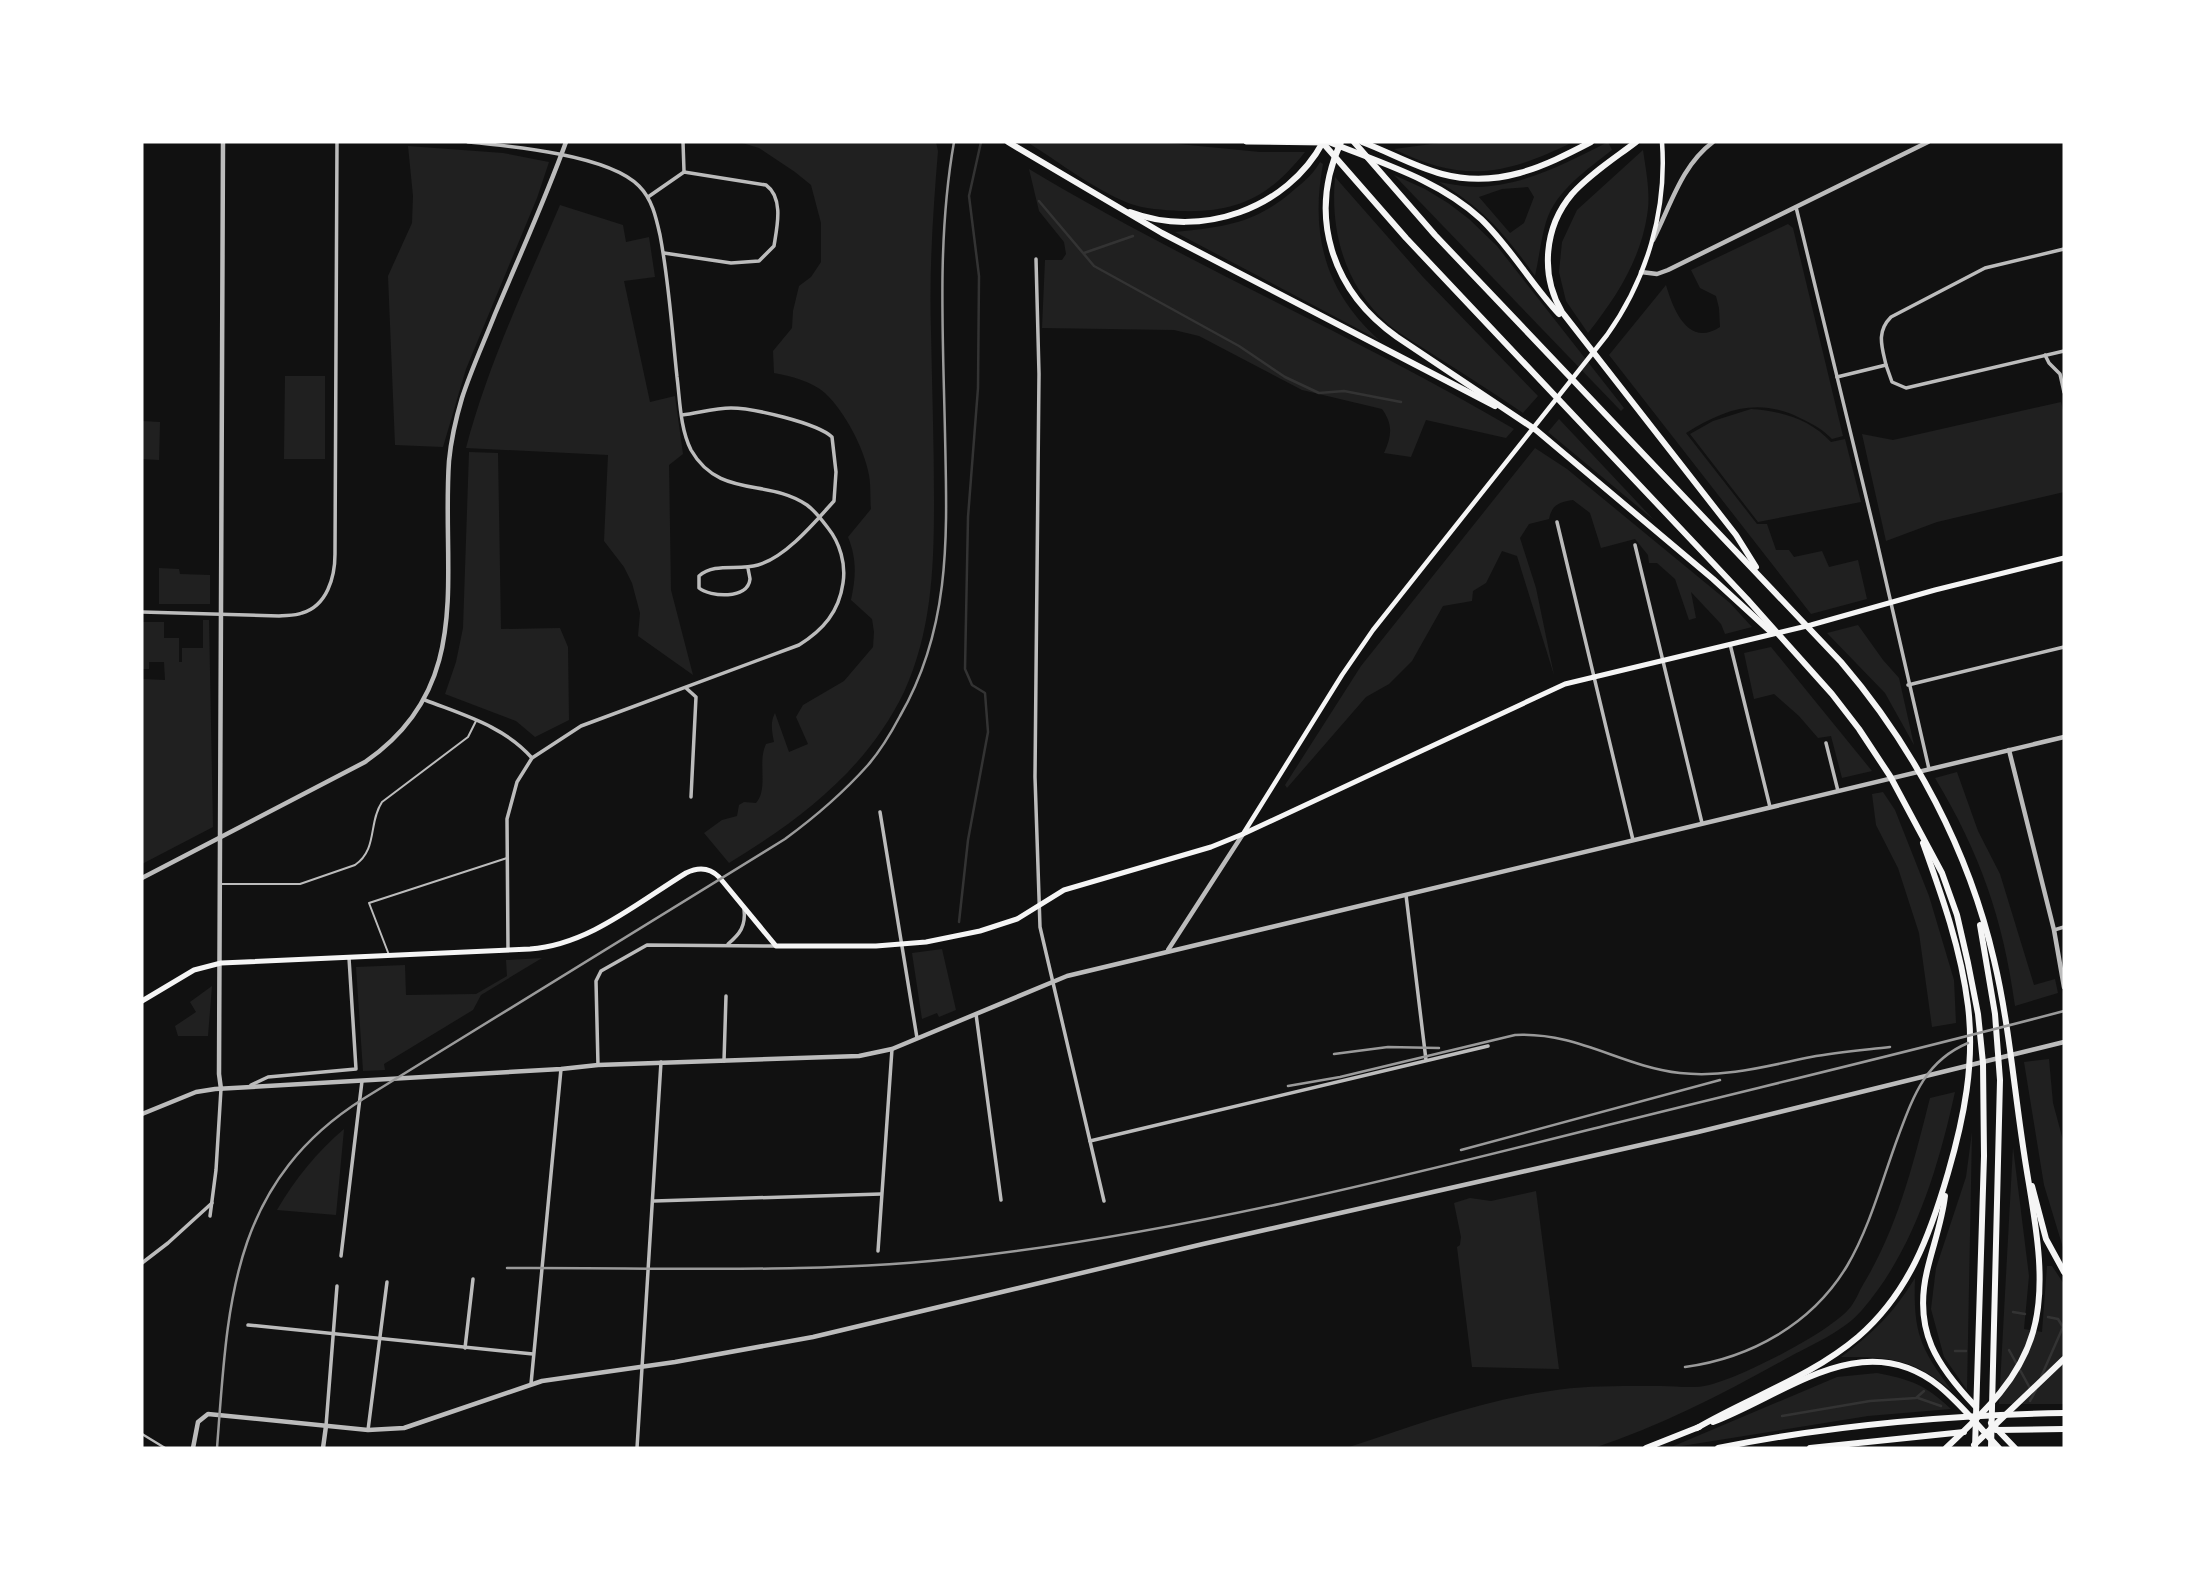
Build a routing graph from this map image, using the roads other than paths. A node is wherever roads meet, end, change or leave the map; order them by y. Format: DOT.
graph roads {
  1 [pos="223,142"];
  2 [pos="337,142"];
  3 [pos="468,142"];
  4 [pos="566,142"];
  5 [pos="683,142"];
  6 [pos="1008,142"];
  7 [pos="1246,142"];
  8 [pos="1322,142"];
  9 [pos="1329,142"];
  10 [pos="1341,142"];
  11 [pos="1353,142"];
  12 [pos="1363,142"];
  13 [pos="1591,142"];
  14 [pos="1636,142"];
  15 [pos="1662,142"];
  16 [pos="1713,142"];
  17 [pos="1928,142"];
  18 [pos="1267,143"];
  19 [pos="562,154"];
  20 [pos="684,172"];
  21 [pos="648,197"];
  22 [pos="1112,204"];
  23 [pos="1796,207"];
  24 [pos="1650,247"];
  25 [pos="2064,248"];
  26 [pos="664,253"];
  27 [pos="1036,259"];
  28 [pos="1641,272"];
  29 [pos="1575,331"];
  30 [pos="2064,351"];
  31 [pos="2045,355"];
  32 [pos="1886,365"];
  33 [pos="1838,377"];
  34 [pos="2064,392"];
  35 [pos="682,415"];
  36 [pos="1516,415"];
  37 [pos="820,517"];
  38 [pos="1558,522"];
  39 [pos="1635,545"];
  40 [pos="2064,558"];
  41 [pos="748,568"];
  42 [pos="1765,581"];
  43 [pos="1890,602"];
  44 [pos="142,612"];
  45 [pos="222,613"];
  46 [pos="1730,644"];
  47 [pos="2064,647"];
  48 [pos="1796,655"];
  49 [pos="1662,660"];
  50 [pos="1594,676"];
  51 [pos="1908,685"];
  52 [pos="686,688"];
  53 [pos="425,700"];
  54 [pos="476,720"];
  55 [pos="2064,737"];
  56 [pos="1826,743"];
  57 [pos="2009,750"];
  58 [pos="532,758"];
  59 [pos="1929,769"];
  60 [pos="1838,791"];
  61 [pos="691,797"];
  62 [pos="1770,807"];
  63 [pos="880,813"];
  64 [pos="1702,823"];
  65 [pos="1243,834"];
  66 [pos="220,838"];
  67 [pos="1633,839"];
  68 [pos="507,858"];
  69 [pos="142,878"];
  70 [pos="221,884"];
  71 [pos="1406,895"];
  72 [pos="1040,904"];
  73 [pos="744,907"];
  74 [pos="2064,927"];
  75 [pos="2054,930"];
  76 [pos="728,944"];
  77 [pos="900,944"];
  78 [pos="776,946"];
  79 [pos="508,949"];
  80 [pos="1168,951"];
  81 [pos="389,956"];
  82 [pos="349,958"];
  83 [pos="221,963"];
  84 [pos="1993,975"];
  85 [pos="1054,980"];
  86 [pos="1968,981"];
  87 [pos="2064,987"];
  88 [pos="726,996"];
  89 [pos="142,1001"];
  90 [pos="976,1012"];
  91 [pos="917,1038"];
  92 [pos="2064,1042"];
  93 [pos="1488,1046"];
  94 [pos="892,1049"];
  95 [pos="1426,1060"];
  96 [pos="662,1062"];
  97 [pos="724,1062"];
  98 [pos="598,1065"];
  99 [pos="561,1069"];
  100 [pos="362,1081"];
  101 [pos="246,1088"];
  102 [pos="221,1089"];
  103 [pos="142,1114"];
  104 [pos="1090,1141"];
  105 [pos="2025,1163"];
  106 [pos="1947,1177"];
  107 [pos="881,1194"];
  108 [pos="1001,1200"];
  109 [pos="654,1201"];
  110 [pos="1104,1201"];
  111 [pos="212,1202"];
  112 [pos="209,1216"];
  113 [pos="878,1251"];
  114 [pos="341,1256"];
  115 [pos="142,1263"];
  116 [pos="2064,1272"];
  117 [pos="473,1279"];
  118 [pos="387,1282"];
  119 [pos="337,1286"];
  120 [pos="248,1325"];
  121 [pos="332,1333"];
  122 [pos="379,1339"];
  123 [pos="465,1348"];
  124 [pos="533,1354"];
  125 [pos="2064,1359"];
  126 [pos="642,1366"];
  127 [pos="531,1384"];
  128 [pos="2064,1413"];
  129 [pos="326,1426"];
  130 [pos="1697,1428"];
  131 [pos="2064,1429"];
  132 [pos="369,1430"];
  133 [pos="142,1434"];
  134 [pos="165,1448"];
  135 [pos="193,1448"];
  136 [pos="323,1448"];
  137 [pos="637,1448"];
  138 [pos="1646,1448"];
  139 [pos="1718,1448"];
  140 [pos="1810,1448"];
  141 [pos="1946,1448"];
  142 [pos="1973,1448"];
  143 [pos="1991,1448"];
  144 [pos="1999,1448"];
  145 [pos="2015,1448"];
  1 -- 45 [label="street"];
  2 -- 45 [label="street"];
  3 -- 19 [label="street"];
  4 -- 19 [label="street"];
  5 -- 20 [label="street"];
  6 -- 22 [label="highway"];
  7 -- 18 [label="main road"];
  8 -- 22 [label="highway"];
  8 -- 48 [label="highway"];
  9 -- 29 [label="highway"];
  10 -- 36 [label="highway"];
  11 -- 42 [label="highway"];
  12 -- 13 [label="highway"];
  12 -- 18 [label="main road"];
  14 -- 29 [label="highway"];
  15 -- 24 [label="main road"];
  16 -- 24 [label="street"];
  17 -- 23 [label="street"];
  19 -- 21 [label="street"];
  19 -- 53 [label="street"];
  20 -- 21 [label="street"];
  20 -- 26 [label="street"];
  21 -- 26 [label="street"];
  22 -- 36 [label="highway"];
  23 -- 28 [label="street"];
  23 -- 33 [label="street"];
  24 -- 28 [label="main road"];
  25 -- 32 [label="street"];
  26 -- 35 [label="street"];
  27 -- 72 [label="street"];
  28 -- 65 [label="main road"];
  29 -- 42 [label="highway"];
  30 -- 31 [label="street"];
  31 -- 32 [label="street"];
  31 -- 34 [label="street"];
  32 -- 33 [label="street"];
  33 -- 43 [label="street"];
  35 -- 37 [label="street"];
  35 -- 37 [label="street"];
  36 -- 48 [label="highway"];
  37 -- 41 [label="street"];
  37 -- 52 [label="street"];
  38 -- 50 [label="street"];
  39 -- 49 [label="street"];
  40 -- 43 [label="main road"];
  41 -- 41 [label="street"];
  42 -- 84 [label="highway"];
  43 -- 46 [label="main road"];
  43 -- 51 [label="street"];
  44 -- 45 [label="street"];
  45 -- 66 [label="street"];
  46 -- 49 [label="main road"];
  46 -- 62 [label="street"];
  47 -- 51 [label="street"];
  48 -- 86 [label="highway"];
  49 -- 50 [label="main road"];
  49 -- 64 [label="street"];
  50 -- 65 [label="main road"];
  50 -- 67 [label="street"];
  51 -- 59 [label="street"];
  52 -- 58 [label="street"];
  52 -- 61 [label="street"];
  53 -- 54 [label="street"];
  53 -- 66 [label="street"];
  54 -- 58 [label="street"];
  54 -- 70 [label="lane"];
  55 -- 57 [label="street"];
  56 -- 60 [label="street"];
  57 -- 59 [label="street"];
  57 -- 75 [label="street"];
  58 -- 68 [label="street"];
  59 -- 60 [label="street"];
  60 -- 62 [label="street"];
  62 -- 64 [label="street"];
  63 -- 77 [label="street"];
  64 -- 67 [label="street"];
  65 -- 72 [label="main road"];
  65 -- 80 [label="street"];
  66 -- 69 [label="street"];
  66 -- 70 [label="street"];
  67 -- 71 [label="street"];
  68 -- 79 [label="street"];
  68 -- 81 [label="lane"];
  70 -- 83 [label="street"];
  71 -- 80 [label="street"];
  71 -- 95 [label="street"];
  72 -- 77 [label="main road"];
  72 -- 85 [label="street"];
  73 -- 76 [label="street"];
  73 -- 78 [label="main road"];
  73 -- 79 [label="main road"];
  74 -- 75 [label="street"];
  75 -- 87 [label="street"];
  76 -- 78 [label="street"];
  76 -- 98 [label="street"];
  77 -- 78 [label="main road"];
  77 -- 91 [label="street"];
  79 -- 81 [label="main road"];
  80 -- 85 [label="street"];
  81 -- 82 [label="main road"];
  82 -- 83 [label="main road"];
  82 -- 101 [label="street"];
  83 -- 89 [label="main road"];
  83 -- 102 [label="street"];
  84 -- 105 [label="highway"];
  84 -- 143 [label="highway"];
  85 -- 90 [label="street"];
  85 -- 104 [label="street"];
  86 -- 106 [label="highway"];
  86 -- 142 [label="highway"];
  88 -- 97 [label="street"];
  90 -- 91 [label="street"];
  90 -- 108 [label="street"];
  91 -- 94 [label="street"];
  92 -- 126 [label="street"];
  93 -- 95 [label="street"];
  94 -- 97 [label="street"];
  94 -- 107 [label="street"];
  95 -- 104 [label="street"];
  96 -- 97 [label="street"];
  96 -- 98 [label="street"];
  96 -- 109 [label="street"];
  98 -- 99 [label="street"];
  99 -- 100 [label="street"];
  99 -- 124 [label="street"];
  100 -- 101 [label="street"];
  100 -- 114 [label="street"];
  101 -- 102 [label="street"];
  102 -- 103 [label="street"];
  102 -- 111 [label="street"];
  104 -- 110 [label="street"];
  105 -- 116 [label="highway"];
  105 -- 141 [label="highway"];
  106 -- 130 [label="highway"];
  106 -- 145 [label="highway"];
  107 -- 109 [label="street"];
  107 -- 113 [label="street"];
  109 -- 126 [label="street"];
  111 -- 112 [label="street"];
  111 -- 115 [label="street"];
  117 -- 123 [label="street"];
  118 -- 122 [label="street"];
  119 -- 121 [label="street"];
  120 -- 121 [label="street"];
  121 -- 122 [label="street"];
  121 -- 129 [label="street"];
  122 -- 123 [label="street"];
  122 -- 132 [label="street"];
  123 -- 124 [label="street"];
  124 -- 127 [label="street"];
  125 -- 142 [label="highway"];
  126 -- 127 [label="street"];
  126 -- 137 [label="street"];
  127 -- 132 [label="street"];
  128 -- 139 [label="highway"];
  129 -- 132 [label="street"];
  129 -- 135 [label="street"];
  129 -- 136 [label="street"];
  130 -- 138 [label="highway"];
  130 -- 144 [label="highway"];
  131 -- 140 [label="highway"];
  133 -- 134 [label="street"];
}
